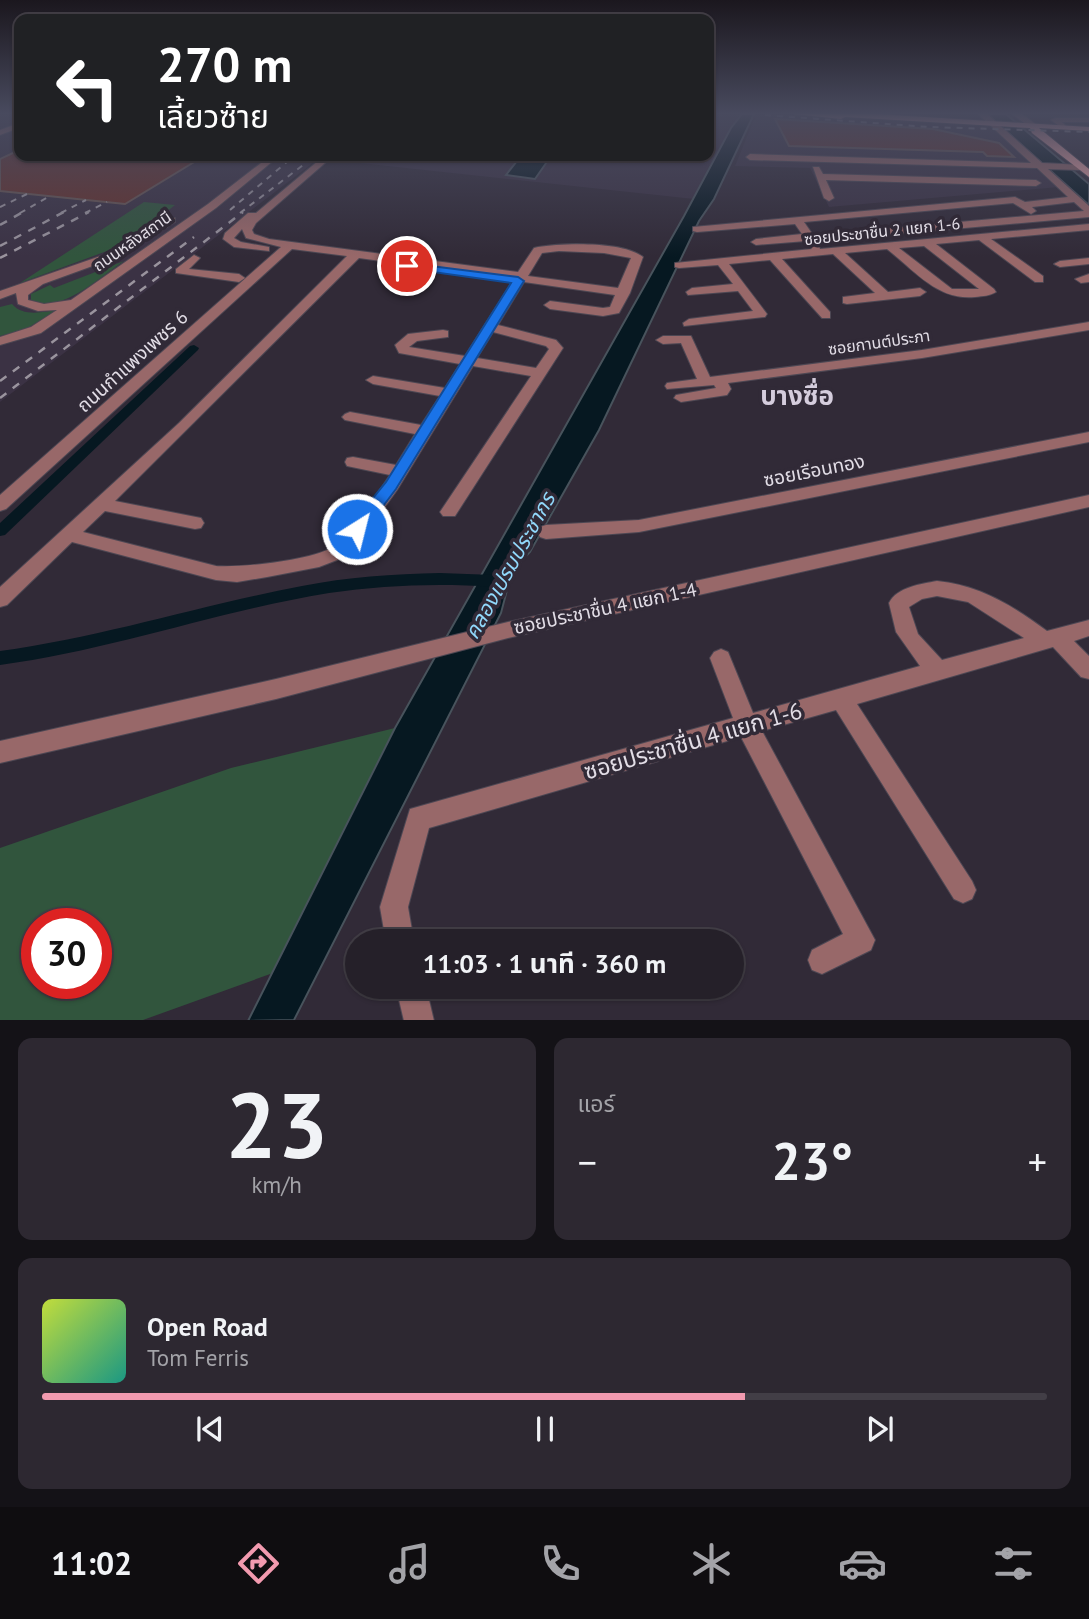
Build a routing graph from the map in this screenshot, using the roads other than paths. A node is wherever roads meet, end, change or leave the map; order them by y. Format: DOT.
graph roads {
  1 [pos="255,162"];
  2 [pos="267,162"];
  3 [pos="322,162"];
  4 [pos="813,162"];
  5 [pos="886,162"];
  6 [pos="981,162"];
  7 [pos="999,162"];
  8 [pos="1036,162"];
  9 [pos="1040,165"];
  10 [pos="1080,166"];
  11 [pos="1089,174"];
  12 [pos="819,177"];
  13 [pos="1000,182"];
  14 [pos="901,183"];
  15 [pos="1036,183"];
  16 [pos="277,198"];
  17 [pos="829,198"];
  18 [pos="1076,199"];
  19 [pos="1019,203"];
  20 [pos="1089,212"];
  21 [pos="1039,218"];
  22 [pos="797,221"];
  23 [pos="1089,227"];
  24 [pos="697,229"];
  25 [pos="1054,230"];
  26 [pos="981,237"];
  27 [pos="809,238"];
  28 [pos="756,242"];
  29 [pos="926,242"];
  30 [pos="890,246"];
  31 [pos="281,247"];
  32 [pos="836,251"];
  33 [pos="821,253"];
  34 [pos="354,256"];
  35 [pos="774,257"];
  36 [pos="194,258"];
  37 [pos="1089,261"];
  38 [pos="722,262"];
  39 [pos="1060,264"];
  40 [pos="679,265"];
  41 [pos="239,278"];
  42 [pos="520,278"];
  43 [pos="1039,279"];
  44 [pos="42,280"];
  45 [pos="741,287"];
  46 [pos="692,292"];
  47 [pos="920,292"];
  48 [pos="624,293"];
  49 [pos="0,295"];
  50 [pos="884,295"];
  51 [pos="78,300"];
  52 [pos="847,300"];
  53 [pos="550,305"];
  54 [pos="826,315"];
  55 [pos="689,323"];
  56 [pos="490,326"];
  57 [pos="1089,327"];
  58 [pos="443,334"];
  59 [pos="663,340"];
  60 [pos="0,341"];
  61 [pos="468,361"];
  62 [pos="538,373"];
  63 [pos="373,380"];
  64 [pos="712,380"];
  65 [pos="677,392"];
  66 [pos="449,393"];
  67 [pos="349,417"];
  68 [pos="425,431"];
  69 [pos="1089,437"];
  70 [pos="353,461"];
  71 [pos="400,471"];
  72 [pos="0,494"];
  73 [pos="1089,501"];
  74 [pos="102,504"];
  75 [pos="0,505"];
  76 [pos="449,512"];
  77 [pos="195,523"];
  78 [pos="547,532"];
  79 [pos="70,535"];
  80 [pos="0,599"];
  81 [pos="1089,628"];
  82 [pos="1050,639"];
  83 [pos="721,658"];
  84 [pos="938,670"];
  85 [pos="1089,670"];
  86 [pos="842,699"];
  87 [pos="747,726"];
  88 [pos="0,752"];
  89 [pos="962,890"];
  90 [pos="398,929"];
  91 [pos="821,960"];
  92 [pos="414,999"];
  93 [pos="419,1020"];
  1 -- 44 [label="street, ถนนหลังสถานี"];
  2 -- 51 [label="street, ถนนหลังสถานี"];
  3 -- 16 [label="street"];
  4 -- 12 [label="street"];
  5 -- 14 [label="street"];
  6 -- 13 [label="street"];
  7 -- 9 [label="street"];
  8 -- 9 [label="street"];
  9 -- 10 [label="street"];
  9 -- 18 [label="street"];
  10 -- 11 [label="main road"];
  12 -- 14 [label="street"];
  12 -- 17 [label="street"];
  13 -- 14 [label="street"];
  13 -- 15 [label="street"];
  16 -- 31 [label="street"];
  16 -- 31 [label="street"];
  18 -- 19 [label="street"];
  18 -- 20 [label="street"];
  19 -- 21 [label="street"];
  19 -- 22 [label="street"];
  20 -- 21 [label="street"];
  21 -- 25 [label="street"];
  21 -- 27 [label="street"];
  22 -- 24 [label="street"];
  22 -- 27 [label="street"];
  23 -- 25 [label="street, ซอยประชาชื่น 2 แยก 1-6"];
  25 -- 26 [label="street, ซอยประชาชื่น 2 แยก 1-6"];
  26 -- 29 [label="street, ซอยประชาชื่น 2 แยก 1-6"];
  26 -- 43 [label="street"];
  27 -- 28 [label="street"];
  27 -- 33 [label="street"];
  29 -- 30 [label="street, ซอยประชาชื่น 2 แยก 1-6"];
  29 -- 30 [label="street"];
  30 -- 32 [label="street, ซอยประชาชื่น 2 แยก 1-6"];
  31 -- 34 [label="street"];
  31 -- 41 [label="street, ถนนกำแพงเพชร 6"];
  31 -- 75 [label="street, ถนนกำแพงเพชร 6"];
  32 -- 33 [label="street, ซอยประชาชื่น 2 แยก 1-6"];
  32 -- 50 [label="street"];
  33 -- 35 [label="street, ซอยประชาชื่น 2 แยก 1-6"];
  34 -- 42 [label="street"];
  34 -- 74 [label="street"];
  35 -- 38 [label="street, ซอยประชาชื่น 2 แยก 1-6"];
  35 -- 54 [label="street"];
  36 -- 41 [label="street"];
  37 -- 39 [label="street"];
  38 -- 40 [label="street, ซอยประชาชื่น 2 แยก 1-6"];
  38 -- 45 [label="street"];
  41 -- 72 [label="street, ถนนกำแพงเพชร 6"];
  42 -- 48 [label="street"];
  42 -- 48 [label="street"];
  42 -- 56 [label="street"];
  44 -- 49 [label="street, ถนนหลังสถานี"];
  44 -- 51 [label="street"];
  45 -- 46 [label="street"];
  45 -- 55 [label="street"];
  47 -- 50 [label="street"];
  48 -- 53 [label="street"];
  50 -- 52 [label="street"];
  51 -- 60 [label="street, ถนนหลังสถานี"];
  56 -- 61 [label="street"];
  56 -- 62 [label="street"];
  57 -- 64 [label="street, ซอยกานต์ประภา"];
  58 -- 61 [label="street"];
  59 -- 64 [label="street"];
  61 -- 62 [label="street"];
  61 -- 66 [label="street"];
  62 -- 76 [label="street"];
  63 -- 66 [label="street"];
  64 -- 65 [label="street"];
  66 -- 68 [label="street"];
  67 -- 68 [label="street"];
  68 -- 71 [label="street"];
  69 -- 78 [label="street, ซอยเรือนทอง"];
  70 -- 71 [label="street"];
  71 -- 79 [label="street"];
  73 -- 88 [label="street, ซอยประชาชื่น 4 แยก 1-4"];
  74 -- 77 [label="street"];
  74 -- 79 [label="street"];
  79 -- 80 [label="street"];
  81 -- 82 [label="street, ซอยประชาชื่น 4 แยก 1-6"];
  82 -- 84 [label="street, ซอยประชาชื่น 4 แยก 1-6"];
  82 -- 84 [label="street"];
  82 -- 85 [label="street"];
  83 -- 87 [label="street"];
  84 -- 86 [label="street, ซอยประชาชื่น 4 แยก 1-6"];
  86 -- 87 [label="street, ซอยประชาชื่น 4 แยก 1-6"];
  86 -- 89 [label="street"];
  87 -- 90 [label="street, ซอยประชาชื่น 4 แยก 1-6"];
  87 -- 91 [label="street"];
  92 -- 93 [label="street"];
}
